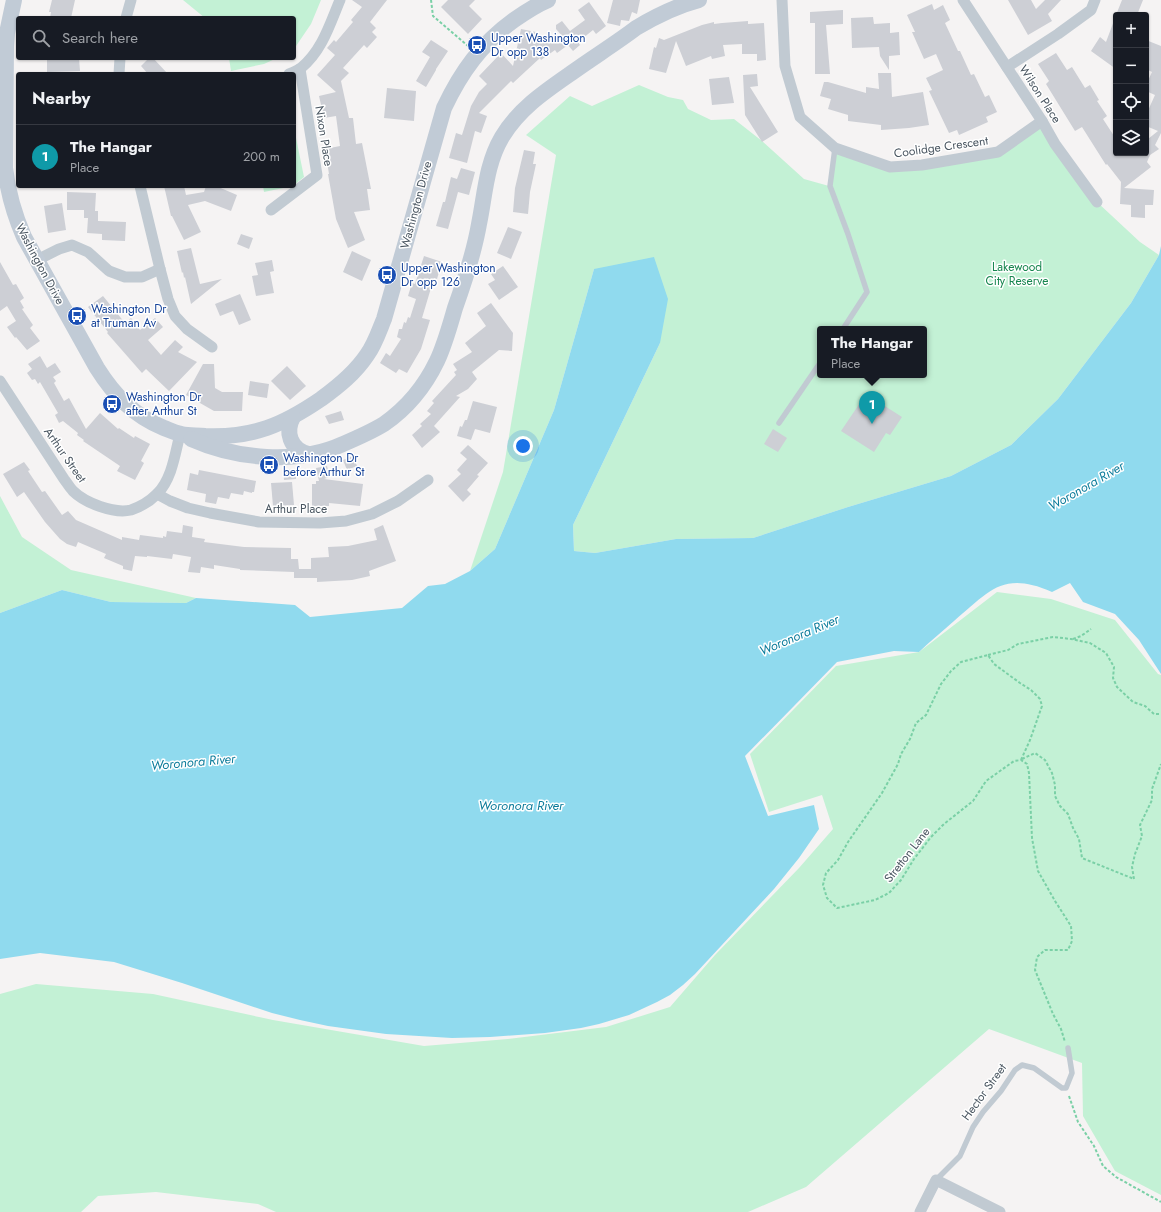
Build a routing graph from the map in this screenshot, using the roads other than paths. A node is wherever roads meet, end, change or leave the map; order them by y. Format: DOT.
graph roads {
  1 [pos="14,0"];
  2 [pos="131,0"];
  3 [pos="340,0"];
  4 [pos="548,0"];
  5 [pos="658,0"];
  6 [pos="699,0"];
  7 [pos="782,0"];
  8 [pos="963,0"];
  9 [pos="1095,0"];
  10 [pos="127,16"];
  11 [pos="652,18"];
  12 [pos="120,60"];
  13 [pos="1007,67"];
  14 [pos="300,69"];
  15 [pos="119,72"];
  16 [pos="293,72"];
  17 [pos="1042,121"];
  18 [pos="835,148"];
  19 [pos="140,188"];
  20 [pos="1097,202"];
  21 [pos="271,210"];
  22 [pos="37,260"];
  23 [pos="160,269"];
  24 [pos="845,326"];
  25 [pos="212,347"];
  26 [pos="817,367"];
  27 [pos="0,381"];
  28 [pos="293,417"];
  29 [pos="779,423"];
  30 [pos="180,434"];
  31 [pos="308,454"];
  32 [pos="428,480"];
  33 [pos="157,494"];
  34 [pos="1068,1048"];
  35 [pos="936,1180"];
  36 [pos="920,1212"];
  37 [pos="1000,1212"];
  1 -- 22 [label="street, Washington Drive"];
  2 -- 10 [label="street"];
  3 -- 14 [label="street"];
  4 -- 28 [label="street, Washington Drive"];
  5 -- 11 [label="street"];
  6 -- 11 [label="street"];
  7 -- 18 [label="street, Coolidge Crescent"];
  8 -- 13 [label="street, Wilson Place"];
  9 -- 13 [label="street"];
  11 -- 31 [label="street"];
  12 -- 15 [label="street"];
  13 -- 17 [label="street, Wilson Place"];
  14 -- 16 [label="street"];
  14 -- 21 [label="street, Nixon Place"];
  17 -- 18 [label="street, Coolidge Crescent"];
  17 -- 20 [label="street, Wilson Place"];
  18 -- 24 [label="lane"];
  19 -- 23 [label="street"];
  22 -- 23 [label="street"];
  22 -- 30 [label="street, Washington Drive"];
  23 -- 25 [label="street"];
  26 -- 29 [label="lane"];
  27 -- 33 [label="street, Arthur Street"];
  28 -- 30 [label="street, Washington Drive"];
  28 -- 31 [label="street"];
  30 -- 31 [label="street"];
  30 -- 33 [label="street, Arthur Street"];
  32 -- 33 [label="street, Arthur Place"];
  34 -- 35 [label="lane, Hector Street"];
  35 -- 36 [label="street, Hector Street"];
  35 -- 37 [label="street"];
}
